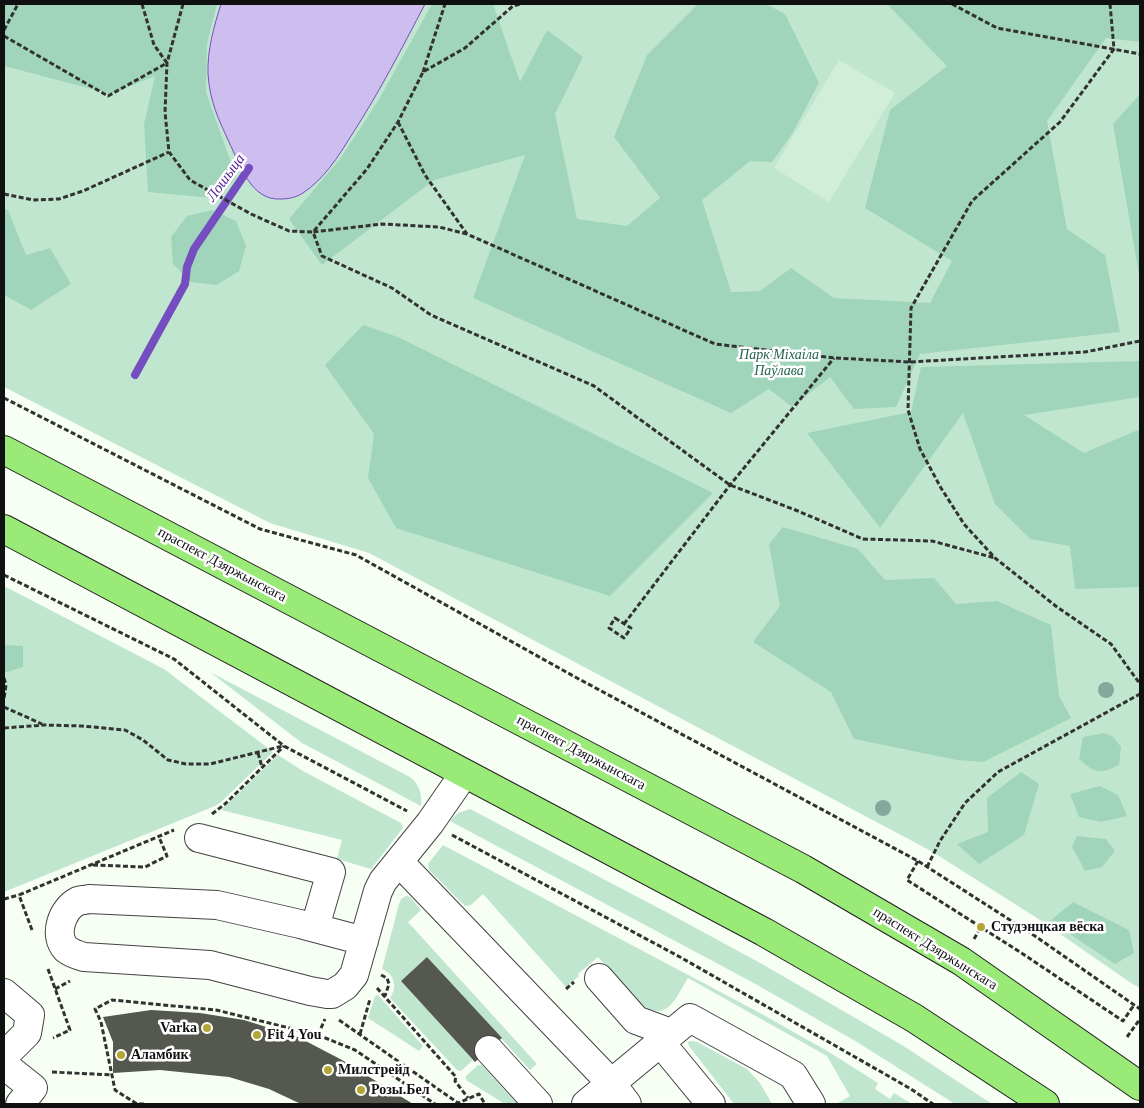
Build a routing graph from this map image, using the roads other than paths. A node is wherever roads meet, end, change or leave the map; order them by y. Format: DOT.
graph roads {
  1 [pos="4,450"];
  2 [pos="4,529"];
  3 [pos="464,774"];
  4 [pos="199,838"];
  5 [pos="399,862"];
  6 [pos="315,927"];
  7 [pos="364,941"];
  8 [pos="599,978"];
  9 [pos="4,993"];
  10 [pos="665,1038"];
  11 [pos="489,1050"];
  12 [pos="5,1063"];
  13 [pos="611,1084"];
  14 [pos="1140,1086"];
  15 [pos="20,1104"];
  16 [pos="538,1104"];
  17 [pos="586,1104"];
  18 [pos="628,1104"];
  19 [pos="711,1104"];
  20 [pos="811,1104"];
  21 [pos="1045,1104"];
  1 -- 14 [label="main road, праспект Дзяржынскага"];
  2 -- 3 [label="main road"];
  3 -- 5 [label="lane"];
  3 -- 21 [label="main road"];
  4 -- 6 [label="lane"];
  5 -- 7 [label="lane"];
  5 -- 13 [label="lane"];
  6 -- 7 [label="lane"];
  6 -- 7 [label="lane"];
  8 -- 10 [label="lane"];
  9 -- 12 [label="lane"];
  10 -- 13 [label="lane"];
  10 -- 19 [label="lane"];
  10 -- 20 [label="lane"];
  11 -- 16 [label="lane"];
  12 -- 15 [label="lane"];
  13 -- 17 [label="lane"];
  13 -- 18 [label="lane"];
}
